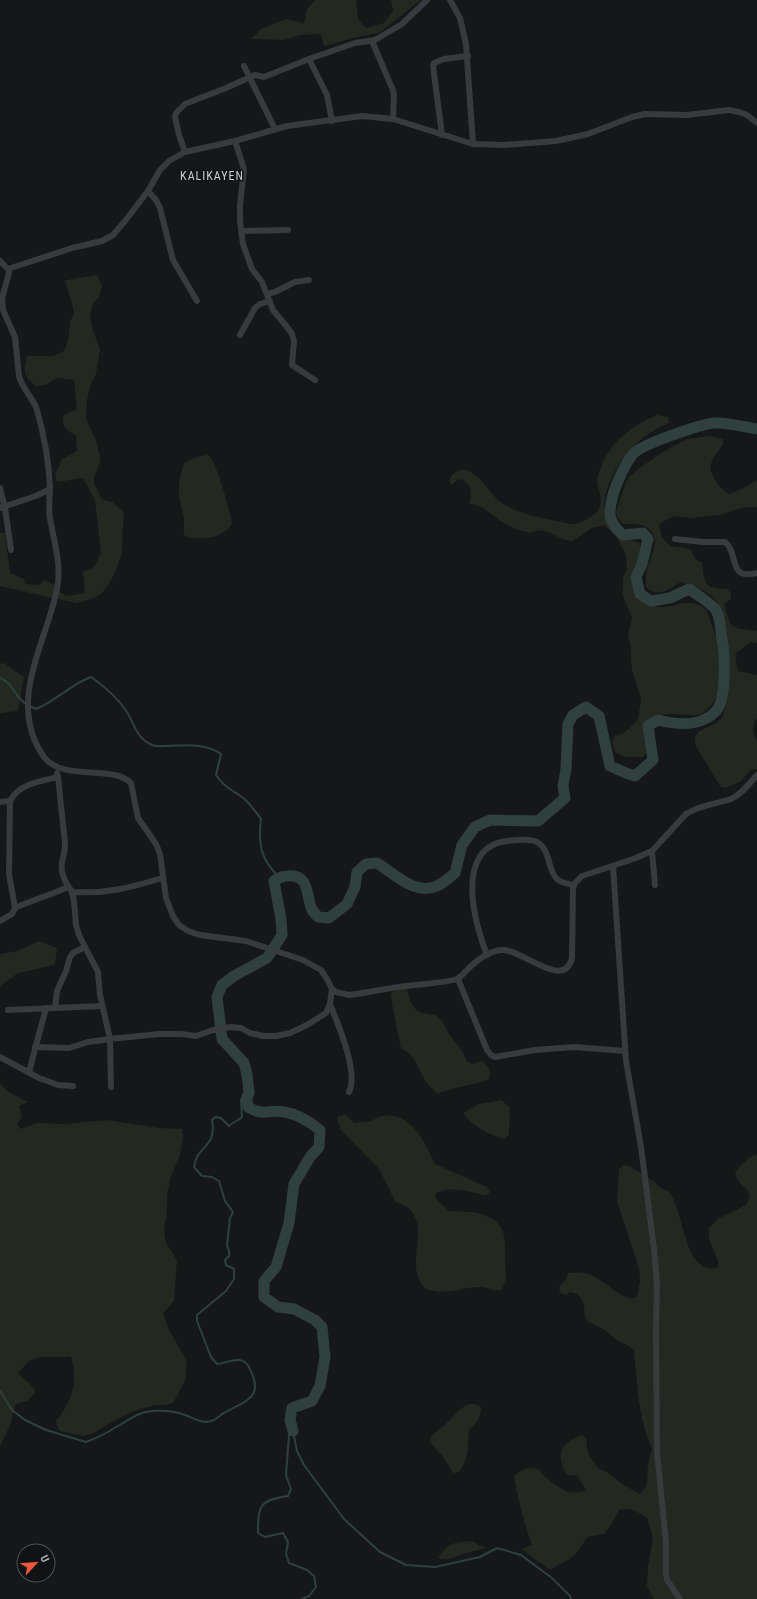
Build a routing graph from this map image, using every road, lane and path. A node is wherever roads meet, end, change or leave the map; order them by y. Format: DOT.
graph roads {
  1 [pos="427,0"];
  2 [pos="450,0"];
  3 [pos="372,41"];
  4 [pos="468,56"];
  5 [pos="309,58"];
  6 [pos="244,66"];
  7 [pos="250,77"];
  8 [pos="393,119"];
  9 [pos="332,121"];
  10 [pos="757,123"];
  11 [pos="274,129"];
  12 [pos="442,135"];
  13 [pos="235,141"];
  14 [pos="473,144"];
  15 [pos="185,152"];
  16 [pos="148,191"];
  17 [pos="288,230"];
  18 [pos="241,231"];
  19 [pos="0,261"];
  20 [pos="8,269"];
  21 [pos="309,280"];
  22 [pos="0,281"];
  23 [pos="7,281"];
  24 [pos="267,294"];
  25 [pos="197,301"];
  26 [pos="270,301"];
  27 [pos="240,335"];
  28 [pos="316,380"];
  29 [pos="0,488"];
  30 [pos="50,489"];
  31 [pos="2,508"];
  32 [pos="676,539"];
  33 [pos="11,550"];
  34 [pos="757,573"];
  35 [pos="57,768"];
  36 [pos="757,775"];
  37 [pos="58,777"];
  38 [pos="10,801"];
  39 [pos="0,802"];
  40 [pos="652,851"];
  41 [pos="613,866"];
  42 [pos="162,878"];
  43 [pos="574,885"];
  44 [pos="655,885"];
  45 [pos="68,887"];
  46 [pos="72,892"];
  47 [pos="15,908"];
  48 [pos="0,920"];
  49 [pos="85,947"];
  50 [pos="487,955"];
  51 [pos="458,979"];
  52 [pos="332,989"];
  53 [pos="330,1004"];
  54 [pos="102,1006"];
  55 [pos="46,1008"];
  56 [pos="56,1008"];
  57 [pos="8,1010"];
  58 [pos="110,1040"];
  59 [pos="36,1046"];
  60 [pos="625,1051"];
  61 [pos="0,1057"];
  62 [pos="29,1072"];
  63 [pos="73,1086"];
  64 [pos="111,1087"];
  65 [pos="349,1092"];
  66 [pos="680,1599"];
  1 -- 3 [label="street"];
  2 -- 4 [label="street"];
  3 -- 5 [label="street"];
  3 -- 8 [label="street"];
  4 -- 12 [label="street"];
  4 -- 14 [label="street"];
  5 -- 7 [label="street"];
  5 -- 9 [label="street"];
  6 -- 7 [label="street"];
  7 -- 11 [label="street"];
  7 -- 15 [label="street"];
  8 -- 9 [label="street"];
  8 -- 12 [label="street"];
  9 -- 11 [label="street"];
  10 -- 14 [label="street"];
  11 -- 13 [label="street"];
  12 -- 14 [label="street"];
  13 -- 15 [label="street"];
  13 -- 18 [label="street"];
  15 -- 16 [label="street"];
  16 -- 20 [label="street"];
  16 -- 25 [label="street"];
  17 -- 18 [label="street"];
  18 -- 24 [label="street"];
  19 -- 20 [label="street"];
  20 -- 23 [label="street"];
  21 -- 24 [label="street"];
  22 -- 23 [label="street"];
  23 -- 30 [label="street"];
  24 -- 26 [label="street"];
  26 -- 27 [label="street"];
  26 -- 28 [label="street"];
  29 -- 31 [label="street"];
  30 -- 31 [label="street"];
  30 -- 35 [label="street"];
  31 -- 33 [label="street"];
  32 -- 34 [label="street"];
  35 -- 37 [label="street"];
  35 -- 42 [label="street"];
  36 -- 40 [label="street"];
  37 -- 38 [label="street"];
  37 -- 45 [label="street"];
  38 -- 39 [label="street"];
  38 -- 47 [label="street"];
  40 -- 41 [label="street"];
  40 -- 44 [label="street"];
  41 -- 43 [label="street"];
  41 -- 60 [label="street"];
  42 -- 46 [label="street"];
  42 -- 52 [label="street"];
  43 -- 50 [label="street"];
  43 -- 50 [label="street"];
  45 -- 46 [label="street"];
  45 -- 47 [label="street"];
  46 -- 49 [label="street"];
  47 -- 48 [label="street"];
  49 -- 54 [label="street"];
  49 -- 56 [label="street"];
  50 -- 51 [label="street"];
  51 -- 52 [label="street"];
  51 -- 60 [label="street"];
  52 -- 53 [label="street"];
  53 -- 58 [label="street"];
  53 -- 65 [label="street"];
  54 -- 56 [label="street"];
  54 -- 58 [label="street"];
  55 -- 56 [label="street"];
  55 -- 57 [label="street"];
  55 -- 59 [label="street"];
  58 -- 59 [label="street"];
  58 -- 64 [label="street"];
  59 -- 62 [label="street"];
  60 -- 66 [label="street"];
  61 -- 62 [label="street"];
  62 -- 63 [label="street"];
}
